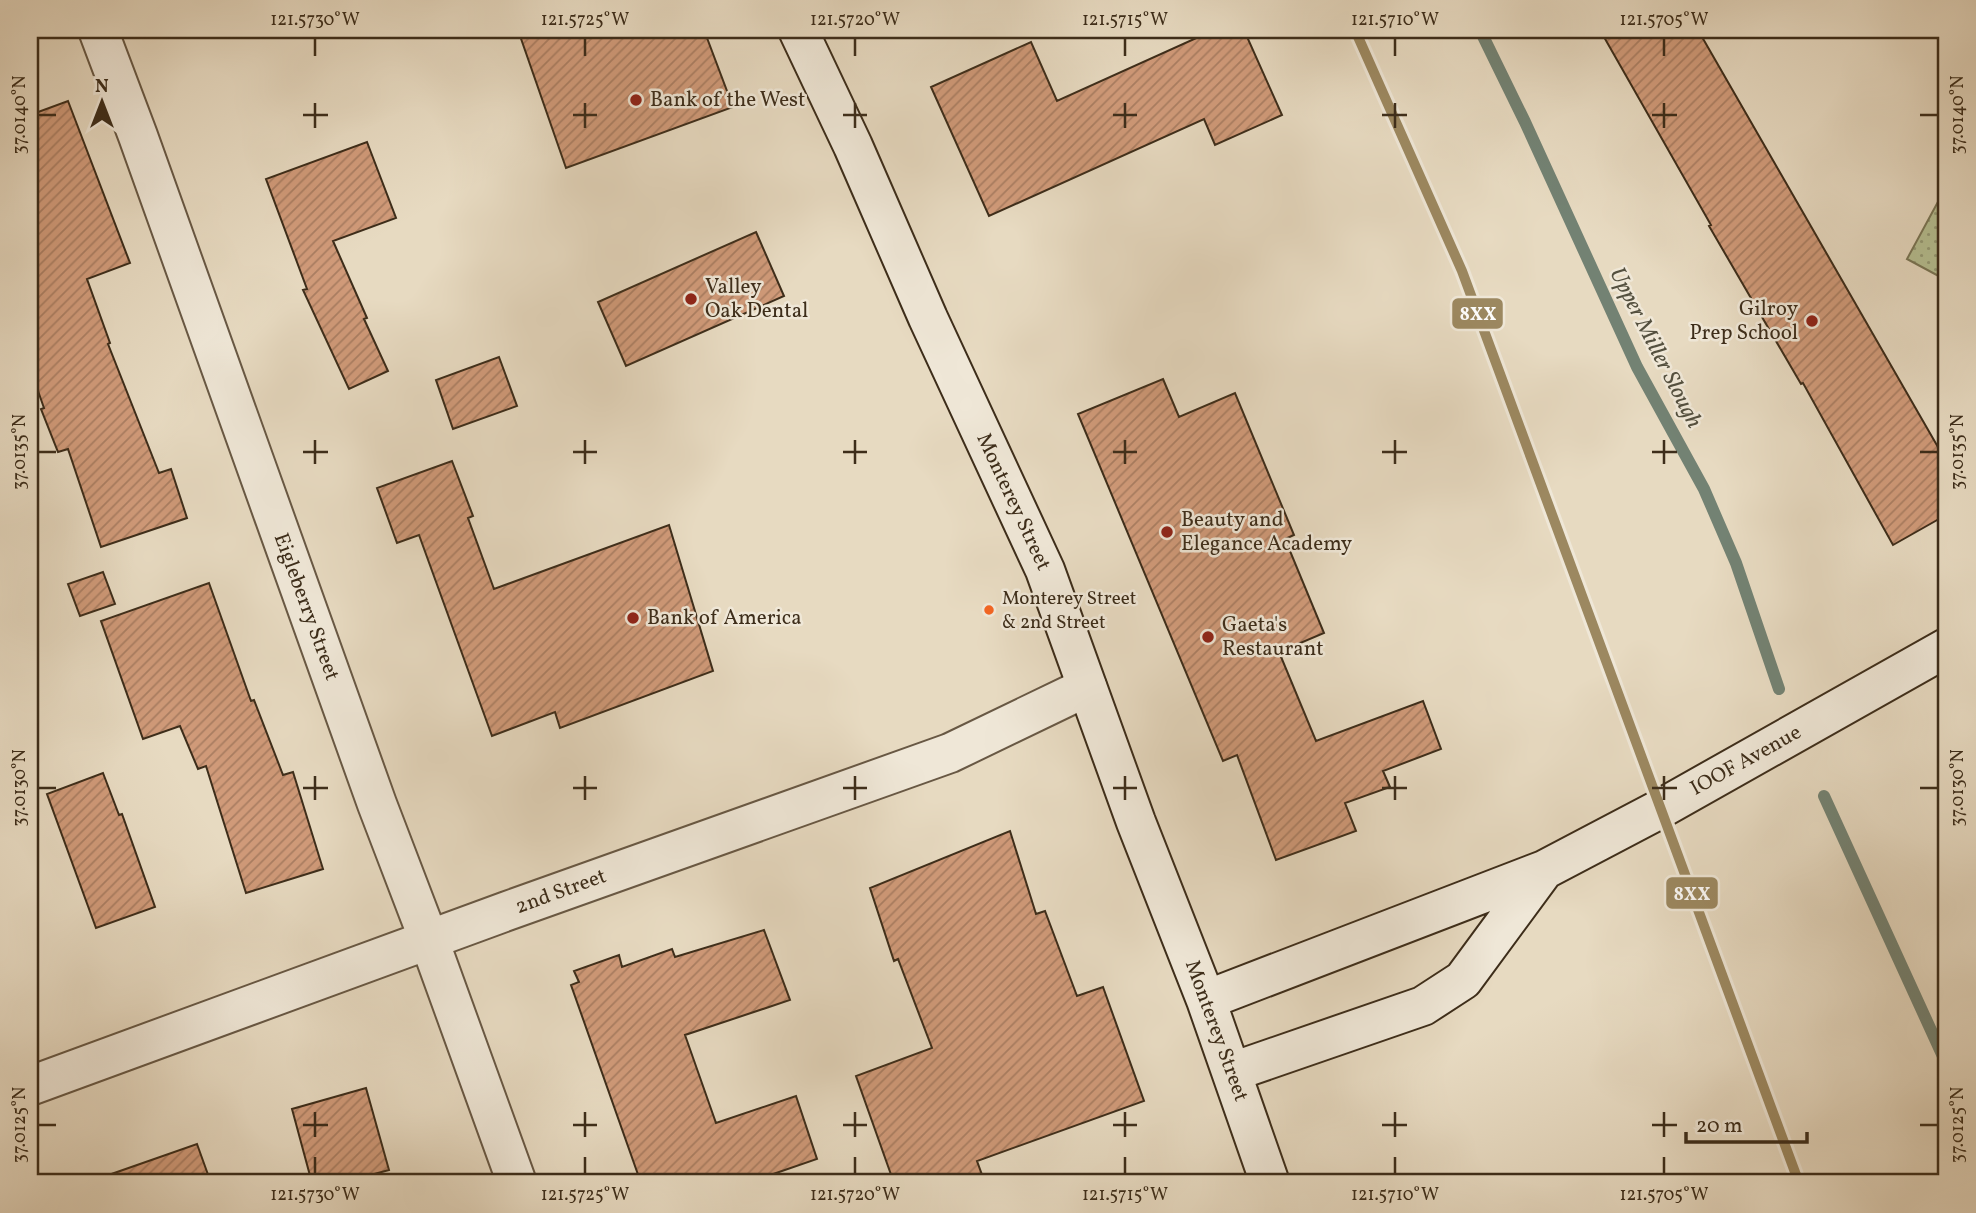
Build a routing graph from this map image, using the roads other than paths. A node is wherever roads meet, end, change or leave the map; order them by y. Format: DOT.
graph roads {
  1 [pos="98,30"];
  2 [pos="798,30"];
  3 [pos="1946,648"];
  4 [pos="1087,687"];
  5 [pos="1544,870"];
  6 [pos="429,940"];
  7 [pos="1206,1000"];
  8 [pos="1232,1072"];
  9 [pos="30,1086"];
  10 [pos="517,1183"];
  11 [pos="1270,1183"];
  1 -- 6 [label="street, Eigleberry Street"];
  2 -- 4 [label="street, Monterey Street"];
  3 -- 5 [label="street, IOOF Avenue"];
  4 -- 6 [label="street, 2nd Street"];
  4 -- 7 [label="street, Monterey Street"];
  5 -- 7 [label="street, IOOF Avenue"];
  5 -- 8 [label="street, IOOF Avenue"];
  6 -- 9 [label="street, 2nd Street"];
  6 -- 10 [label="street, Eigleberry Street"];
  7 -- 8 [label="street, Monterey Street"];
  8 -- 11 [label="street, Monterey Street"];
}
